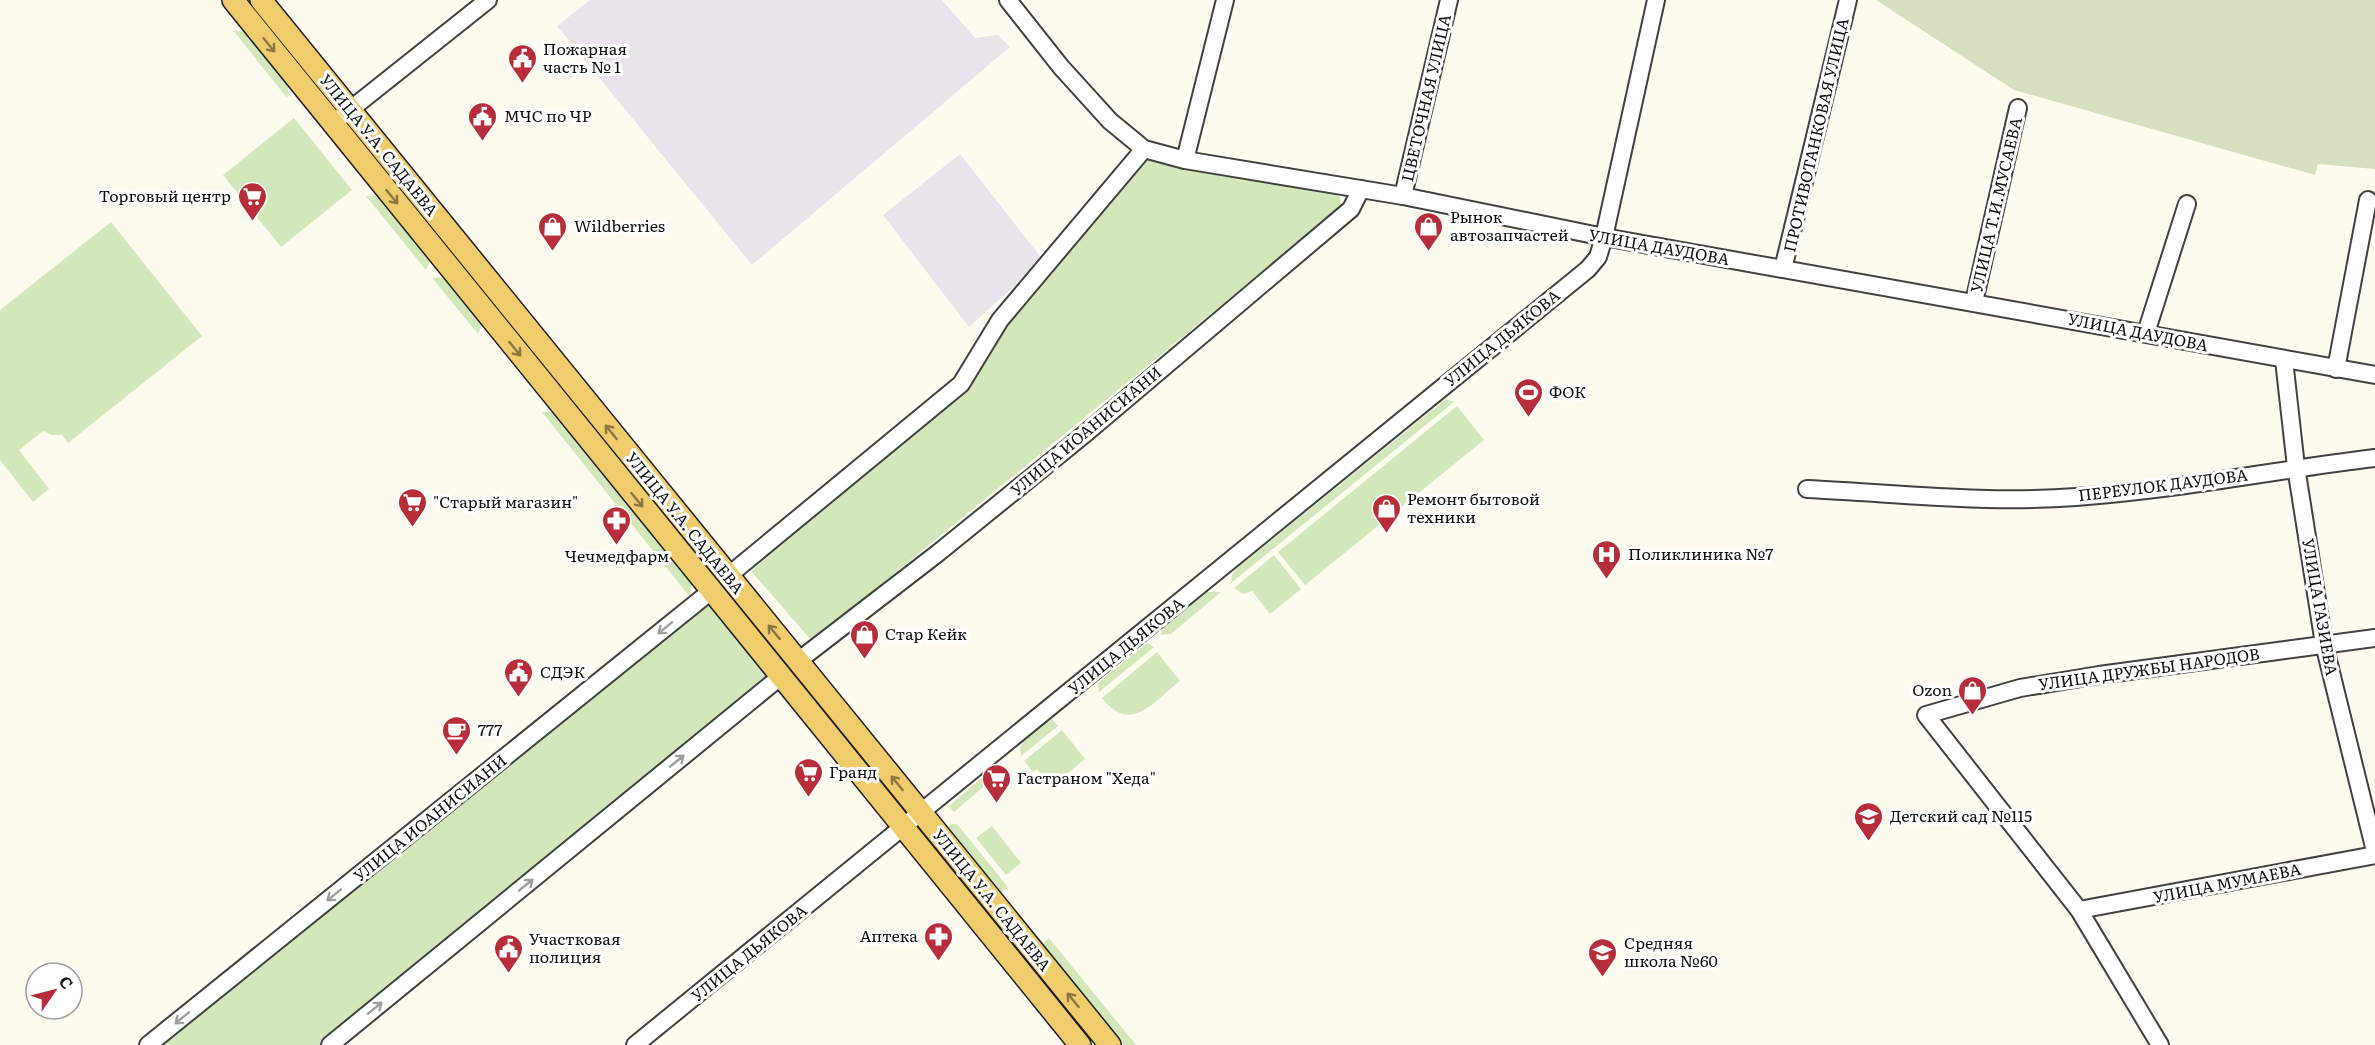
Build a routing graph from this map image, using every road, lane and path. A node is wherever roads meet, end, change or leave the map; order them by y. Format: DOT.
graph roads {
  1 [pos="233,0"];
  2 [pos="261,0"];
  3 [pos="488,0"];
  4 [pos="1008,0"];
  5 [pos="1225,0"];
  6 [pos="1449,0"];
  7 [pos="1656,0"];
  8 [pos="1848,0"];
  9 [pos="2018,108"];
  10 [pos="350,110"];
  11 [pos="333,124"];
  12 [pos="1144,149"];
  13 [pos="1185,160"];
  14 [pos="1360,189"];
  15 [pos="1403,196"];
  16 [pos="2368,200"];
  17 [pos="2187,204"];
  18 [pos="1604,237"];
  19 [pos="1783,269"];
  20 [pos="1974,302"];
  21 [pos="2146,333"];
  22 [pos="2284,360"];
  23 [pos="2336,369"];
  24 [pos="2375,375"];
  25 [pos="2375,458"];
  26 [pos="2296,467"];
  27 [pos="1807,489"];
  28 [pos="728,576"];
  29 [pos="711,591"];
  30 [pos="2375,638"];
  31 [pos="2324,644"];
  32 [pos="798,661"];
  33 [pos="780,677"];
  34 [pos="921,813"];
  35 [pos="903,828"];
  36 [pos="2375,853"];
  37 [pos="2079,910"];
  38 [pos="148,1045"];
  39 [pos="330,1045"];
  40 [pos="635,1045"];
  41 [pos="1080,1045"];
  42 [pos="1110,1045"];
  43 [pos="2160,1045"];
  1 -- 11 [label="main road, УЛИЦА У.А. САДАЕВА, one-way"];
  2 -- 10 [label="main road, УЛИЦА У.А. САДАЕВА"];
  3 -- 10 [label="street"];
  4 -- 12 [label="street, УЛИЦА ДАУДОВА"];
  5 -- 13 [label="street"];
  6 -- 15 [label="street, ЦВЕТОЧНАЯ УЛИЦА"];
  7 -- 18 [label="street, УЛИЦА ДЬЯКОВА"];
  8 -- 19 [label="street, ПРОТИВОТАНКОВАЯ УЛИЦА"];
  9 -- 20 [label="street, УЛИЦА Т.И.МУСАЕВА"];
  10 -- 11 [label="street"];
  28 -- 10 [label="main road, УЛИЦА У.А. САДАЕВА, one-way"];
  11 -- 29 [label="main road, УЛИЦА У.А. САДАЕВА, one-way"];
  12 -- 13 [label="street, УЛИЦА ДАУДОВА"];
  12 -- 28 [label="street"];
  13 -- 14 [label="street, УЛИЦА ДАУДОВА"];
  14 -- 15 [label="street, УЛИЦА ДАУДОВА"];
  14 -- 32 [label="street, УЛИЦА ИОАНИСИАНИ"];
  15 -- 18 [label="street, УЛИЦА ДАУДОВА"];
  16 -- 23 [label="street"];
  17 -- 21 [label="street"];
  18 -- 19 [label="street, УЛИЦА ДАУДОВА"];
  18 -- 34 [label="street, УЛИЦА ДЬЯКОВА"];
  19 -- 20 [label="street, УЛИЦА ДАУДОВА"];
  20 -- 21 [label="street, УЛИЦА ДАУДОВА"];
  21 -- 22 [label="street, УЛИЦА ДАУДОВА"];
  22 -- 23 [label="street, УЛИЦА ДАУДОВА"];
  22 -- 26 [label="street, УЛИЦА ГАЗИЕВА"];
  23 -- 24 [label="street, УЛИЦА ДАУДОВА"];
  25 -- 26 [label="street, ПЕРЕУЛОК ДАУДОВА"];
  26 -- 27 [label="street, ПЕРЕУЛОК ДАУДОВА"];
  26 -- 31 [label="street, УЛИЦА ГАЗИЕВА"];
  32 -- 28 [label="main road, УЛИЦА У.А. САДАЕВА, one-way"];
  29 -- 33 [label="main road, УЛИЦА У.А. САДАЕВА"];
  29 -- 38 [label="street, УЛИЦА ИОАНИСИАНИ, one-way"];
  30 -- 31 [label="street, УЛИЦА ДРУЖБЫ НАРОДОВ"];
  31 -- 36 [label="street, УЛИЦА ГАЗИЕВА"];
  31 -- 37 [label="street, УЛИЦА ДРУЖБЫ НАРОДОВ"];
  34 -- 32 [label="main road, УЛИЦА У.А. САДАЕВА, one-way"];
  33 -- 35 [label="main road, УЛИЦА У.А. САДАЕВА"];
  39 -- 33 [label="street, one-way"];
  34 -- 35 [label="street, УЛИЦА ДЬЯКОВА"];
  42 -- 34 [label="main road, УЛИЦА У.А. САДАЕВА, one-way"];
  35 -- 40 [label="street, УЛИЦА ДЬЯКОВА"];
  35 -- 41 [label="main road, УЛИЦА У.А. САДАЕВА"];
  36 -- 37 [label="street, УЛИЦА МУМАЕВА"];
  37 -- 43 [label="street"];
}
